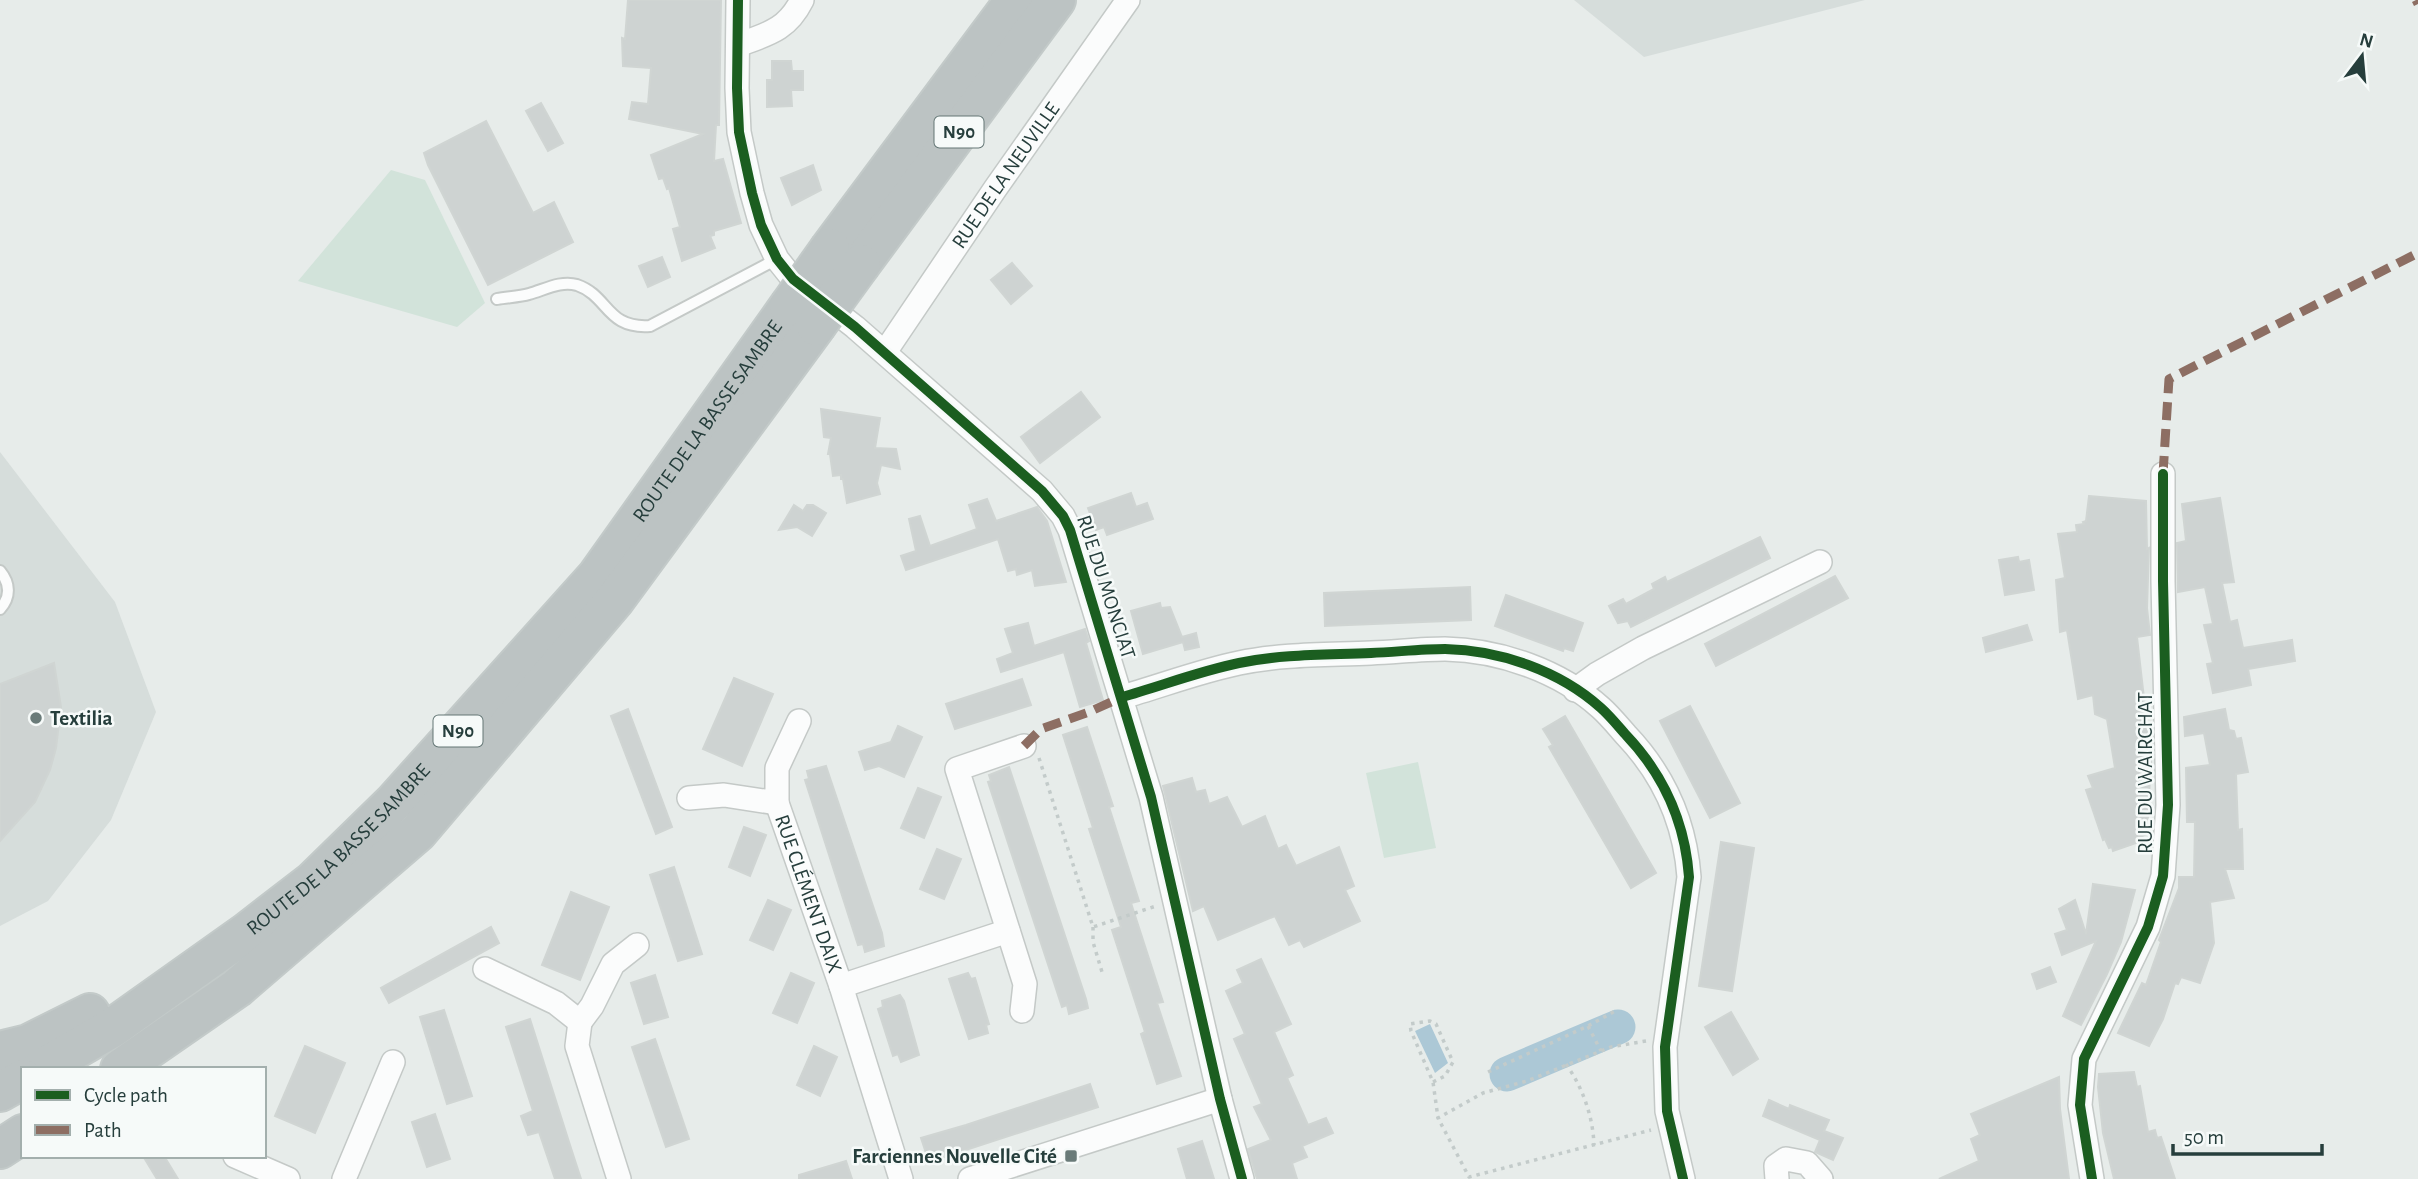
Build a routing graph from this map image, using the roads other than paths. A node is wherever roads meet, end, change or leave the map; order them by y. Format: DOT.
graph roads {
  1 [pos="738,0"];
  2 [pos="802,0"];
  3 [pos="1015,0"];
  4 [pos="1056,0"];
  5 [pos="1128,0"];
  6 [pos="738,45"];
  7 [pos="846,256"];
  8 [pos="777,259"];
  9 [pos="497,299"];
  10 [pos="802,316"];
  11 [pos="885,352"];
  12 [pos="2164,474"];
  13 [pos="1820,562"];
  14 [pos="0,572"];
  15 [pos="0,609"];
  16 [pos="1575,690"];
  17 [pos="1122,697"];
  18 [pos="800,721"];
  19 [pos="1024,746"];
  20 [pos="689,798"];
  21 [pos="777,803"];
  22 [pos="1008,931"];
  23 [pos="247,932"];
  24 [pos="637,945"];
  25 [pos="485,969"];
  26 [pos="841,986"];
  27 [pos="1022,1011"];
  28 [pos="580,1022"];
  29 [pos="0,1051"];
  30 [pos="393,1062"];
  31 [pos="44,1067"];
  32 [pos="123,1067"];
  33 [pos="21,1080"];
  34 [pos="0,1092"];
  35 [pos="1220,1099"];
  36 [pos="21,1117"];
  37 [pos="0,1126"];
  38 [pos="21,1135"];
  39 [pos="0,1149"];
  40 [pos="240,1158"];
  41 [pos="288,1179"];
  42 [pos="344,1179"];
  43 [pos="619,1179"];
  44 [pos="901,1179"];
  45 [pos="970,1179"];
  46 [pos="1242,1179"];
  47 [pos="1683,1179"];
  48 [pos="1777,1179"];
  49 [pos="1821,1179"];
  50 [pos="2092,1179"];
  1 -- 6 [label="street, RUE DU MONCIAT"];
  2 -- 6 [label="street"];
  3 -- 7 [label="highway, N90"];
  4 -- 7 [label="highway, N90"];
  5 -- 11 [label="street, RUE DE LA NEUVILLE"];
  6 -- 8 [label="street, RUE DU MONCIAT"];
  7 -- 10 [label="highway, N90, bridge"];
  8 -- 9 [label="lane"];
  8 -- 11 [label="street, RUE DU MONCIAT"];
  10 -- 23 [label="highway, ROUTE DE LA BASSE SAMBRE / N90"];
  10 -- 32 [label="highway, ROUTE DE LA BASSE SAMBRE / N90"];
  11 -- 17 [label="street, RUE DU MONCIAT"];
  12 -- 50 [label="street, RUE DU WAIRCHAT"];
  13 -- 16 [label="street"];
  14 -- 15 [label="lane"];
  16 -- 17 [label="street"];
  16 -- 47 [label="street"];
  17 -- 35 [label="street, RUE DU MONCIAT"];
  18 -- 21 [label="street, RUE CLÉMENT DAIX"];
  19 -- 22 [label="street"];
  20 -- 21 [label="street, RUE CLÉMENT DAIX"];
  21 -- 26 [label="street, RUE CLÉMENT DAIX"];
  22 -- 26 [label="street, RUE CLÉMENT DAIX"];
  22 -- 27 [label="street"];
  23 -- 29 [label="highway"];
  23 -- 31 [label="highway, ROUTE DE LA BASSE SAMBRE / N90"];
  24 -- 28 [label="street"];
  25 -- 28 [label="street"];
  26 -- 44 [label="street, RUE CLÉMENT DAIX"];
  28 -- 43 [label="street"];
  30 -- 42 [label="street"];
  33 -- 34 [label="highway"];
  35 -- 45 [label="street"];
  35 -- 46 [label="street, RUE DU MONCIAT"];
  36 -- 37 [label="highway"];
  38 -- 39 [label="highway"];
  40 -- 41 [label="street"];
  48 -- 49 [label="street"];
}
